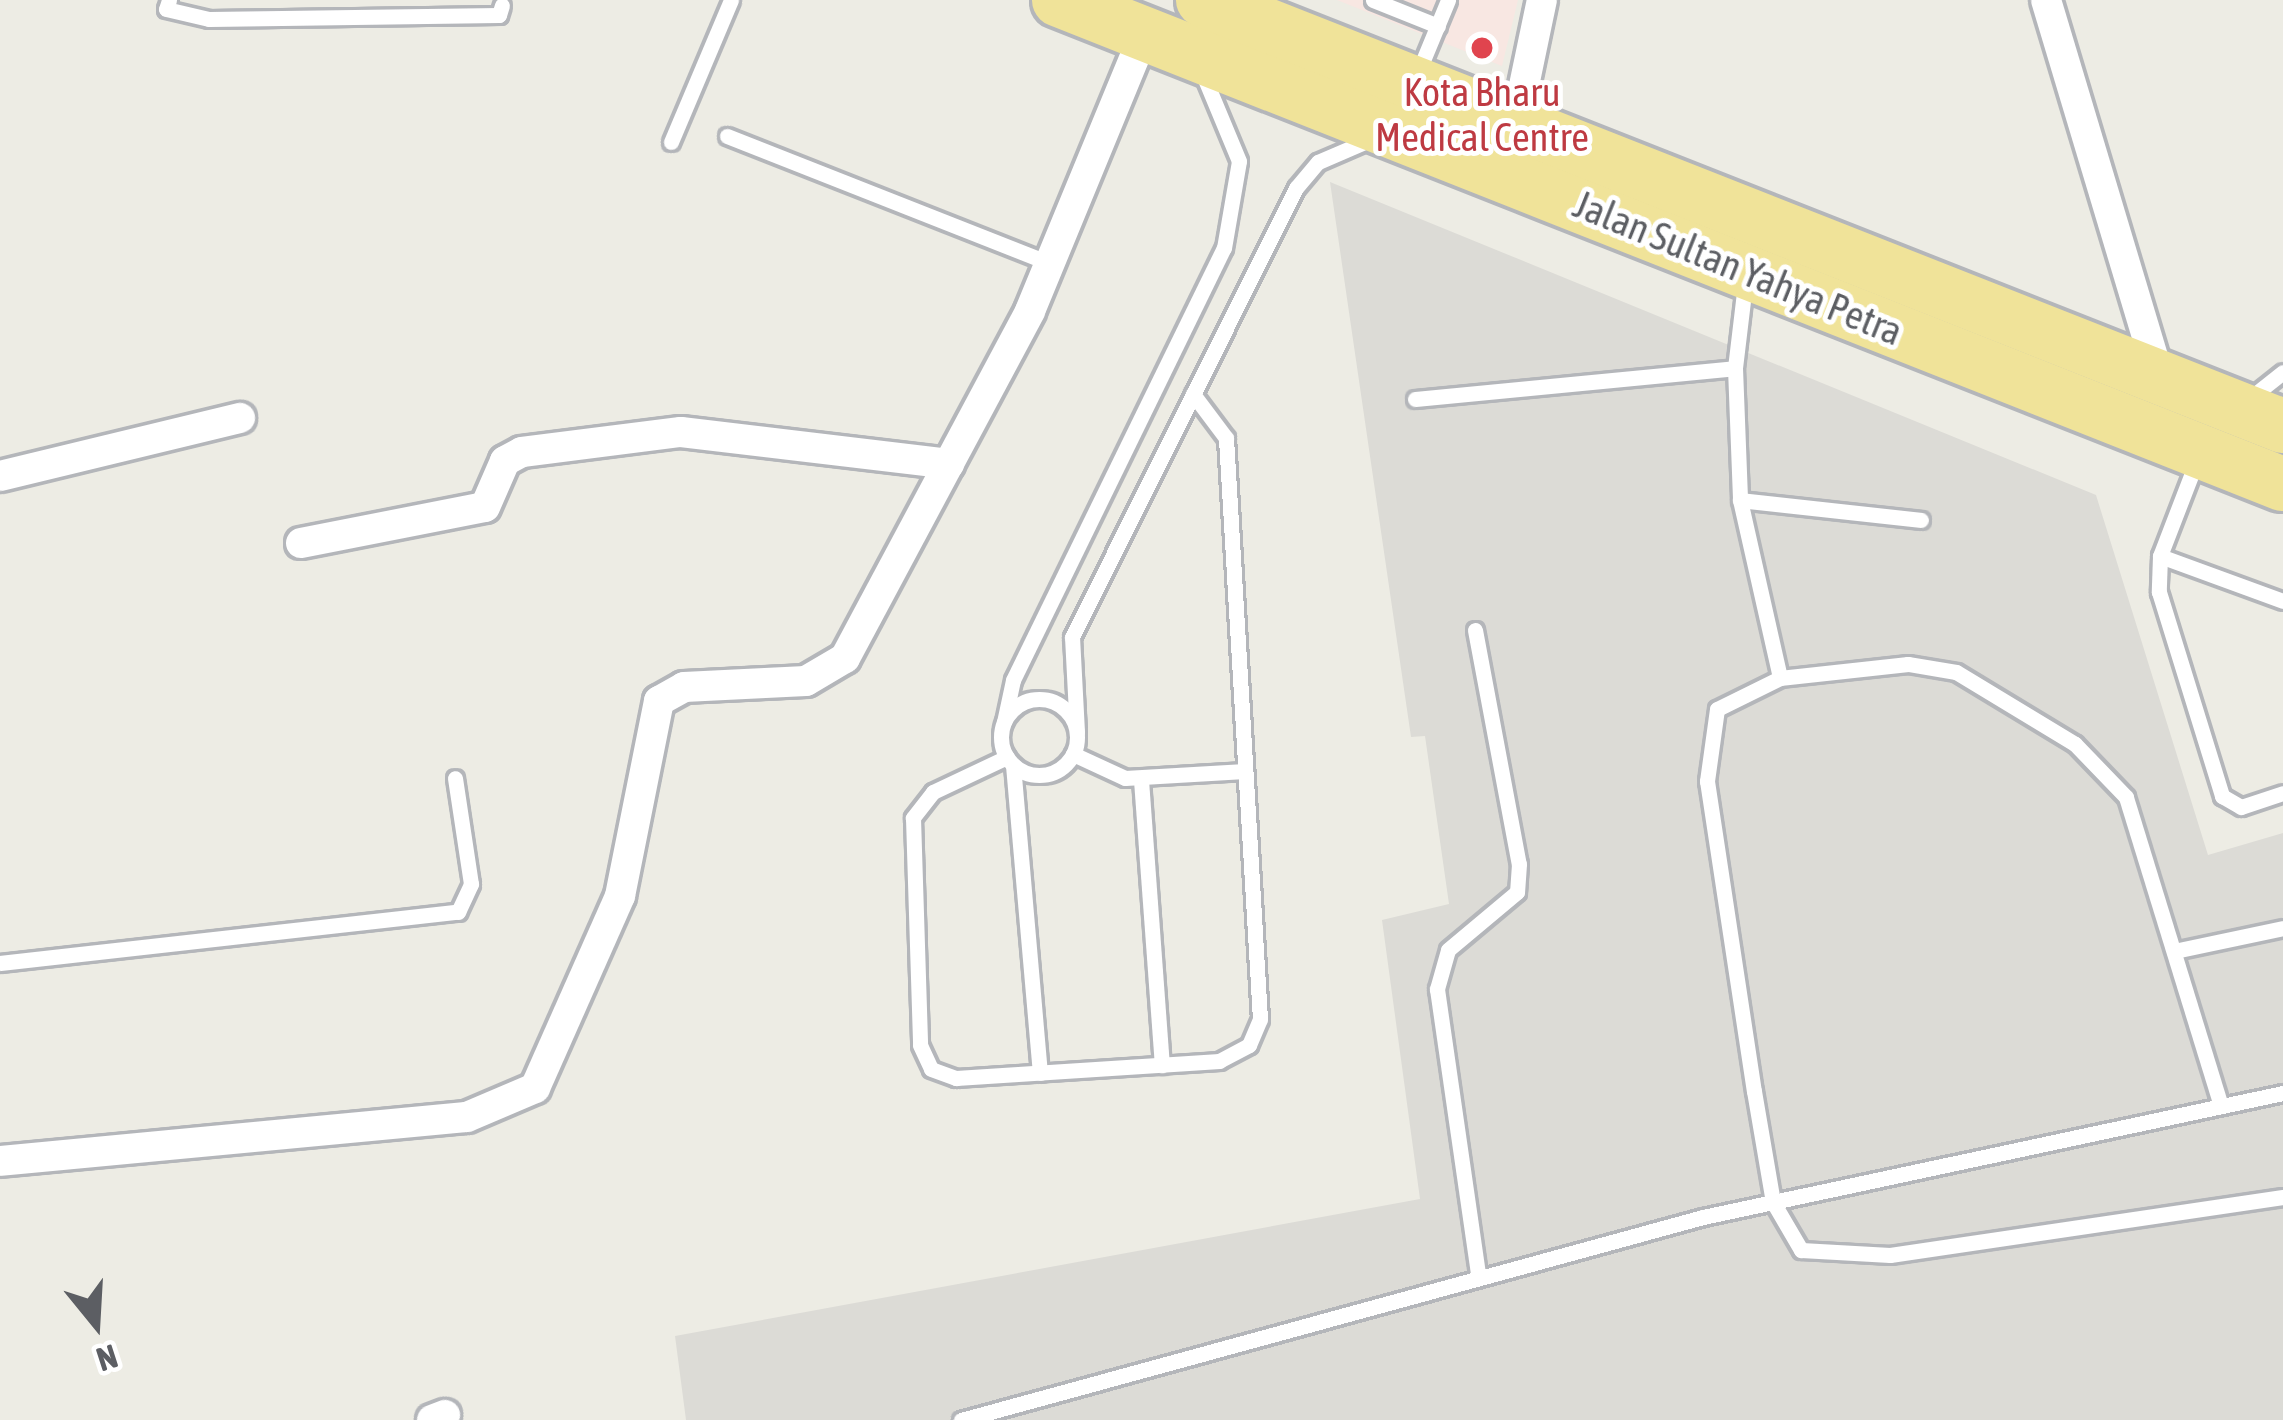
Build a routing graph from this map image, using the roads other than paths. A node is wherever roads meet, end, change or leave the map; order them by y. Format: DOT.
graph roads {
  1 [pos="169,0"];
  2 [pos="731,0"];
  3 [pos="1059,0"];
  4 [pos="1203,0"];
  5 [pos="1373,0"];
  6 [pos="1448,0"];
  7 [pos="1542,0"];
  8 [pos="2046,0"];
  9 [pos="502,5"];
  10 [pos="1438,26"];
  11 [pos="1157,39"];
  12 [pos="1413,83"];
  13 [pos="1516,124"];
  14 [pos="1401,135"];
  15 [pos="727,136"];
  16 [pos="670,142"];
  17 [pos="1050,263"];
  18 [pos="1748,272"];
  19 [pos="1735,368"];
  20 [pos="2283,373"];
  21 [pos="2159,377"];
  22 [pos="1193,394"];
  23 [pos="1415,399"];
  24 [pos="2260,417"];
  25 [pos="240,418"];
  26 [pos="2201,452"];
  27 [pos="950,464"];
  28 [pos="0,476"];
  29 [pos="2283,484"];
  30 [pos="1740,500"];
  31 [pos="1921,520"];
  32 [pos="301,543"];
  33 [pos="2160,556"];
  34 [pos="2283,601"];
  35 [pos="1475,630"];
  36 [pos="1780,678"];
  37 [pos="1004,722"];
  38 [pos="1077,732"];
  39 [pos="1073,754"];
  40 [pos="1010,761"];
  41 [pos="1245,771"];
  42 [pos="455,778"];
  43 [pos="1141,780"];
  44 [pos="2283,793"];
  45 [pos="2283,928"];
  46 [pos="2174,950"];
  47 [pos="0,963"];
  48 [pos="1162,1065"];
  49 [pos="1040,1073"];
  50 [pos="2283,1093"];
  51 [pos="2221,1106"];
  52 [pos="0,1161"];
  53 [pos="2283,1198"];
  54 [pos="1773,1202"];
  55 [pos="1478,1275"];
  56 [pos="961,1420"];
  1 -- 9 [label="lane"];
  2 -- 16 [label="lane"];
  3 -- 11 [label="highway, Jalan Sultan Yahya Petra"];
  4 -- 12 [label="highway, Jalan Sultan Yahya Petra"];
  5 -- 10 [label="lane"];
  6 -- 10 [label="lane"];
  7 -- 13 [label="street"];
  8 -- 21 [label="street"];
  10 -- 12 [label="lane"];
  11 -- 14 [label="highway, Jalan Sultan Yahya Petra"];
  11 -- 17 [label="street"];
  11 -- 37 [label="lane"];
  12 -- 13 [label="highway, Jalan Sultan Yahya Petra"];
  13 -- 21 [label="highway, Jalan Sultan Yahya Petra"];
  14 -- 18 [label="highway, Jalan Sultan Yahya Petra"];
  14 -- 22 [label="lane"];
  15 -- 17 [label="lane"];
  17 -- 27 [label="street"];
  18 -- 19 [label="lane"];
  18 -- 26 [label="highway, Jalan Sultan Yahya Petra"];
  19 -- 23 [label="lane"];
  19 -- 30 [label="lane"];
  20 -- 24 [label="lane"];
  21 -- 24 [label="highway, Jalan Sultan Yahya Petra"];
  22 -- 38 [label="lane"];
  22 -- 41 [label="lane"];
  25 -- 28 [label="street"];
  26 -- 29 [label="highway, Jalan Sultan Yahya Petra"];
  26 -- 33 [label="lane"];
  27 -- 32 [label="street"];
  27 -- 52 [label="street"];
  30 -- 31 [label="lane"];
  30 -- 36 [label="lane"];
  33 -- 34 [label="lane"];
  33 -- 44 [label="lane"];
  35 -- 55 [label="lane"];
  36 -- 46 [label="lane"];
  36 -- 54 [label="lane"];
  37 -- 38 [label="lane"];
  37 -- 40 [label="lane"];
  38 -- 39 [label="lane"];
  39 -- 40 [label="lane"];
  39 -- 43 [label="lane"];
  40 -- 49 [label="lane"];
  40 -- 49 [label="lane"];
  41 -- 43 [label="lane"];
  41 -- 48 [label="lane"];
  42 -- 47 [label="lane"];
  43 -- 48 [label="lane"];
  45 -- 46 [label="lane"];
  46 -- 51 [label="lane"];
  48 -- 49 [label="lane"];
  50 -- 51 [label="lane"];
  51 -- 54 [label="lane"];
  53 -- 54 [label="lane"];
  54 -- 55 [label="lane"];
  55 -- 56 [label="lane"];
}
